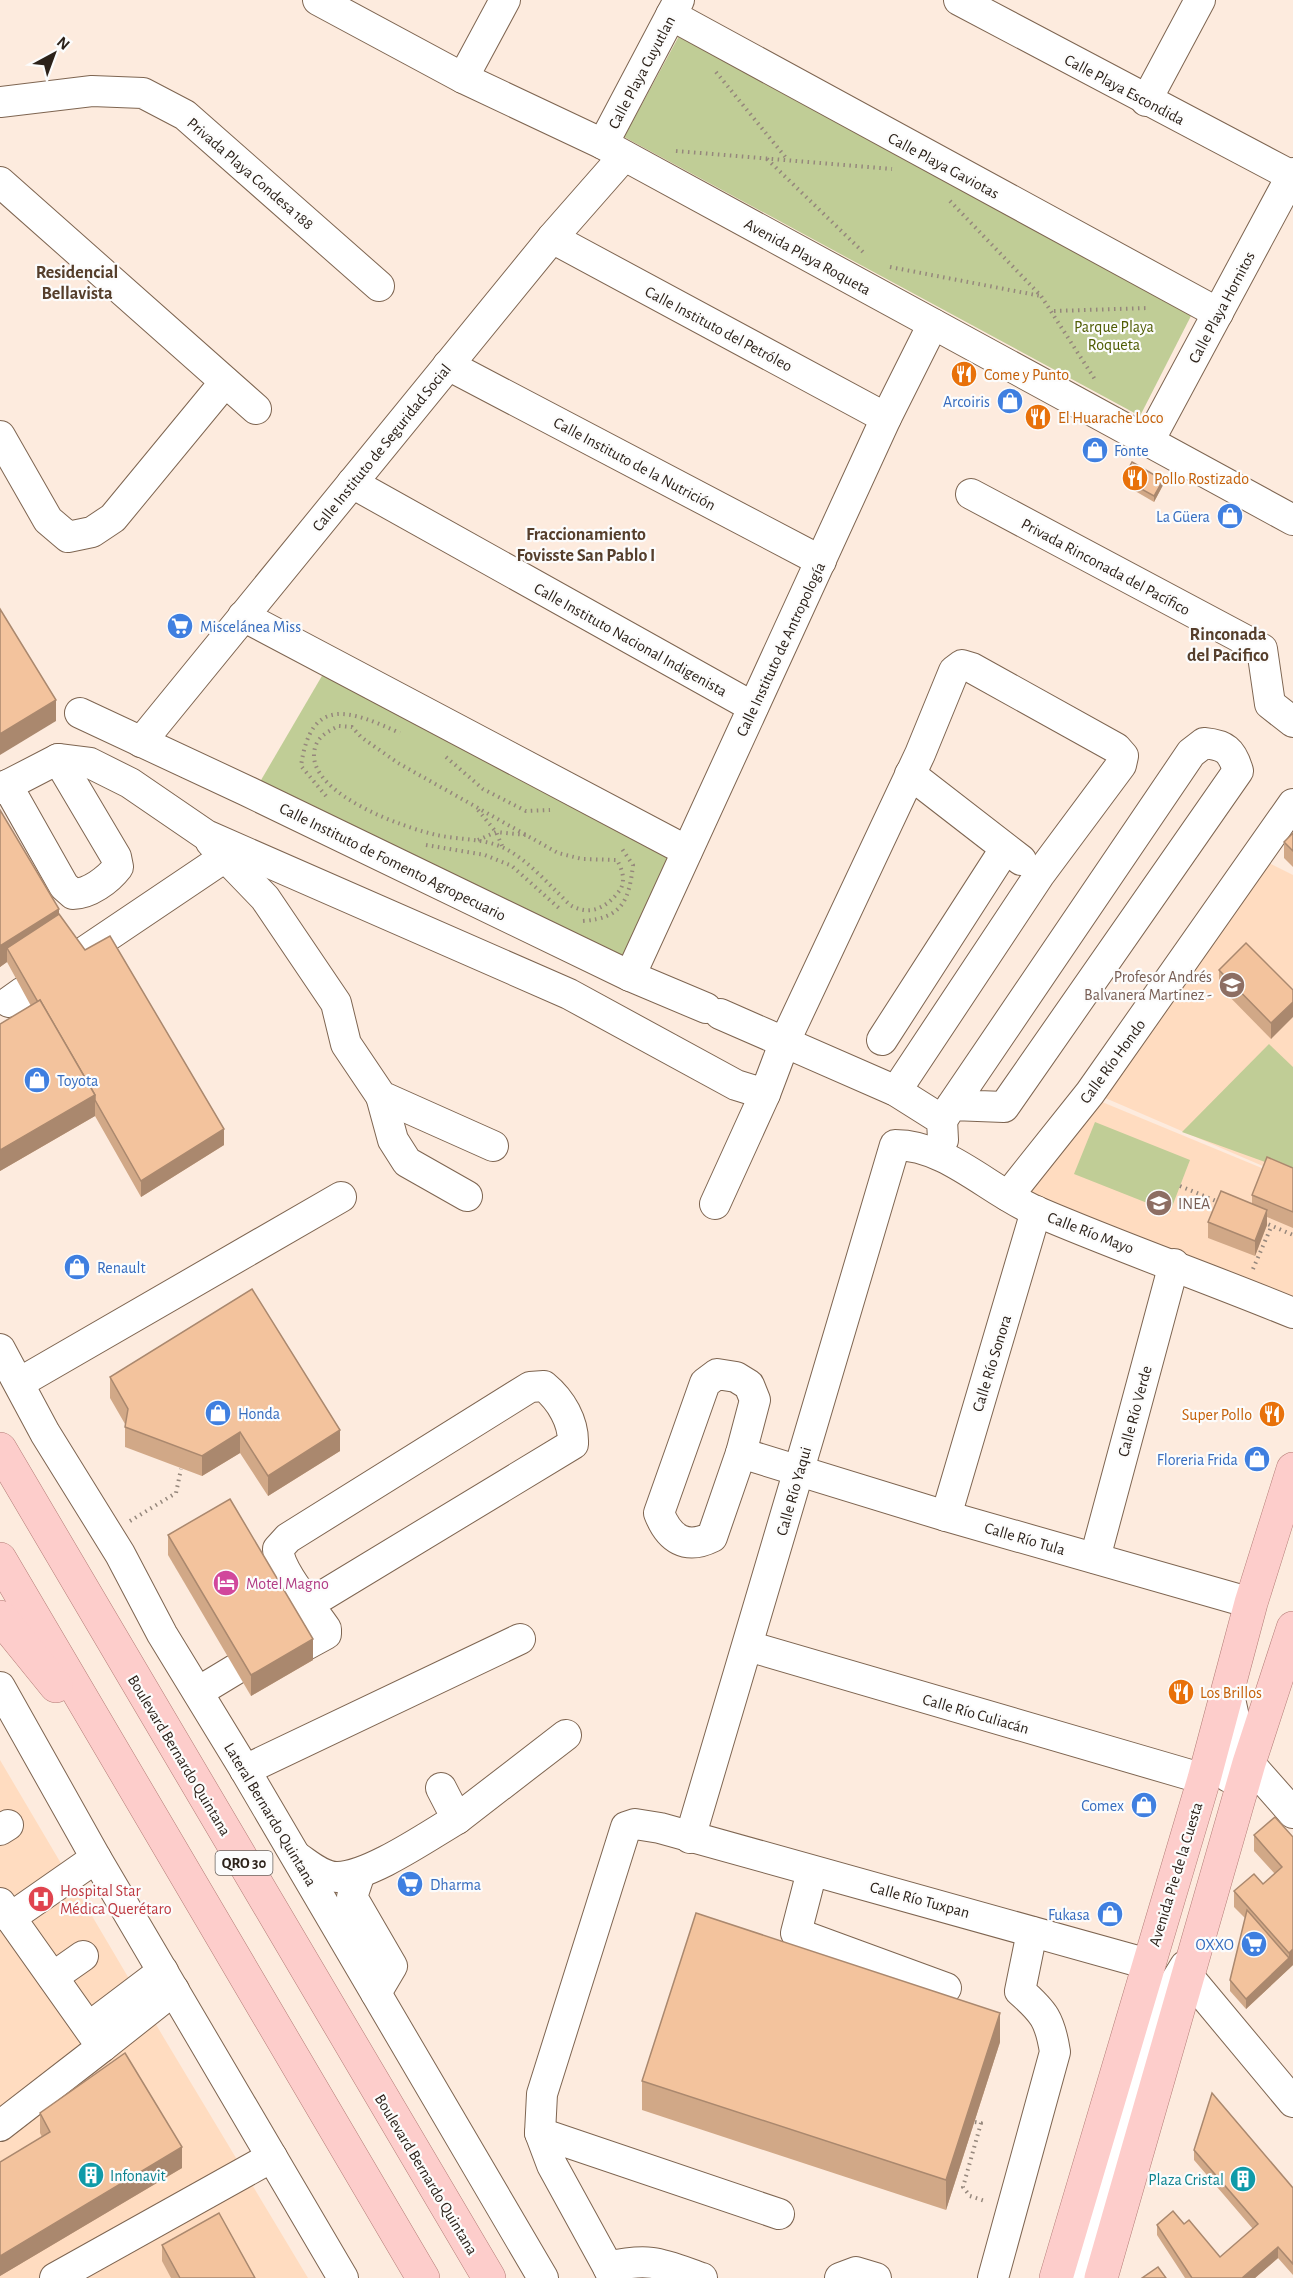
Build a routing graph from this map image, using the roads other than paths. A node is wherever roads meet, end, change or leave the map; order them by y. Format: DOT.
graph roads {
  1 [pos="318,0"];
  2 [pos="505,0"];
  3 [pos="960,0"];
  4 [pos="1200,0"];
  5 [pos="675,8"];
  6 [pos="463,78"];
  7 [pos="1146,100"];
  8 [pos="0,102"];
  9 [pos="614,150"];
  10 [pos="1292,175"];
  11 [pos="0,182"];
  12 [pos="552,238"];
  13 [pos="379,286"];
  14 [pos="1218,313"];
  15 [pos="933,324"];
  16 [pos="448,365"];
  17 [pos="225,382"];
  18 [pos="256,409"];
  19 [pos="886,418"];
  20 [pos="0,436"];
  21 [pos="1149,441"];
  22 [pos="352,483"];
  23 [pos="971,494"];
  24 [pos="1290,510"];
  25 [pos="821,561"];
  26 [pos="243,616"];
  27 [pos="753,707"];
  28 [pos="80,713"];
  29 [pos="1293,722"];
  30 [pos="141,742"];
  31 [pos="58,759"];
  32 [pos="910,774"];
  33 [pos="4,787"];
  34 [pos="1293,804"];
  35 [pos="206,835"];
  36 [pos="1005,849"];
  37 [pos="687,851"];
  38 [pos="225,857"];
  39 [pos="1040,874"];
  40 [pos="1059,947"];
  41 [pos="1113,950"];
  42 [pos="78,956"];
  43 [pos="630,976"];
  44 [pos="882,1040"];
  45 [pos="785,1041"];
  46 [pos="896,1091"];
  47 [pos="765,1094"];
  48 [pos="381,1096"];
  49 [pos="947,1113"];
  50 [pos="895,1145"];
  51 [pos="493,1146"];
  52 [pos="943,1157"];
  53 [pos="467,1196"];
  54 [pos="1008,1196"];
  55 [pos="341,1197"];
  56 [pos="716,1204"];
  57 [pos="1036,1211"];
  58 [pos="1174,1264"];
  59 [pos="1293,1313"];
  60 [pos="0,1349"];
  61 [pos="19,1383"];
  62 [pos="0,1449"];
  63 [pos="741,1453"];
  64 [pos="800,1469"];
  65 [pos="1293,1469"];
  66 [pos="946,1515"];
  67 [pos="1095,1558"];
  68 [pos="0,1559"];
  69 [pos="1251,1603"];
  70 [pos="0,1617"];
  71 [pos="307,1625"];
  72 [pos="1293,1628"];
  73 [pos="520,1639"];
  74 [pos="748,1646"];
  75 [pos="240,1676"];
  76 [pos="0,1688"];
  77 [pos="1228,1690"];
  78 [pos="202,1699"];
  79 [pos="566,1735"];
  80 [pos="1249,1763"];
  81 [pos="246,1770"];
  82 [pos="127,1774"];
  83 [pos="1204,1779"];
  84 [pos="441,1788"];
  85 [pos="1293,1813"];
  86 [pos="457,1819"];
  87 [pos="690,1838"];
  88 [pos="297,1857"];
  89 [pos="96,1858"];
  90 [pos="812,1871"];
  91 [pos="360,1873"];
  92 [pos="5,1911"];
  93 [pos="1032,1932"];
  94 [pos="82,1956"];
  95 [pos="1192,1961"];
  96 [pos="1148,1964"];
  97 [pos="53,1977"];
  98 [pos="169,1980"];
  99 [pos="946,1988"];
  100 [pos="376,1993"];
  101 [pos="1131,2024"];
  102 [pos="96,2037"];
  103 [pos="1293,2102"];
  104 [pos="0,2126"];
  105 [pos="540,2133"];
  106 [pos="272,2157"];
  107 [pos="779,2214"];
  108 [pos="610,2273"];
  109 [pos="337,2275"];
  110 [pos="691,2276"];
  111 [pos="55,2278"];
  112 [pos="423,2278"];
  113 [pos="489,2278"];
  114 [pos="543,2278"];
  115 [pos="840,2278"];
  116 [pos="876,2278"];
  117 [pos="993,2278"];
  118 [pos="1056,2278"];
  119 [pos="1074,2278"];
  120 [pos="1101,2278"];
  1 -- 6 [label="street, Avenida Playa Roqueta"];
  2 -- 6 [label="street"];
  3 -- 7 [label="street, Calle Playa Escondida"];
  4 -- 7 [label="street"];
  5 -- 9 [label="street, Calle Playa Cuyutlan"];
  5 -- 14 [label="street, Calle Playa Gaviotas"];
  6 -- 9 [label="street, Avenida Playa Roqueta"];
  7 -- 10 [label="street, Calle Playa Escondida"];
  8 -- 13 [label="street, Privada Playa Condesa 188"];
  9 -- 12 [label="street, Calle Instituto de Seguridad Social"];
  9 -- 15 [label="street, Avenida Playa Roqueta"];
  10 -- 14 [label="street, Calle Playa Hornitos"];
  11 -- 17 [label="street"];
  12 -- 16 [label="street, Calle Instituto de Seguridad Social"];
  12 -- 19 [label="street, Calle Instituto del Petróleo"];
  14 -- 21 [label="street, Calle Playa Hornitos"];
  15 -- 19 [label="street, Calle Instituto de Antropología"];
  15 -- 21 [label="street, Avenida Playa Roqueta"];
  16 -- 22 [label="street, Calle Instituto de Seguridad Social"];
  16 -- 25 [label="street, Calle Instituto de la Nutrición"];
  17 -- 18 [label="street"];
  17 -- 20 [label="street"];
  19 -- 25 [label="street, Calle Instituto de Antropología"];
  21 -- 24 [label="street, Avenida Playa Roqueta"];
  22 -- 26 [label="street, Calle Instituto de Seguridad Social"];
  22 -- 27 [label="street, Calle Instituto Nacional Indigenista"];
  23 -- 29 [label="street, Privada Rinconada del Pacífico"];
  25 -- 27 [label="street, Calle Instituto de Antropología"];
  26 -- 30 [label="street, Calle Instituto de Seguridad Social"];
  26 -- 37 [label="street"];
  27 -- 37 [label="street, Calle Instituto de Antropología"];
  28 -- 30 [label="street, Calle Instituto de Fomento Agropecuario"];
  30 -- 43 [label="street, Calle Instituto de Fomento Agropecuario"];
  31 -- 33 [label="street"];
  31 -- 33 [label="street"];
  31 -- 35 [label="street"];
  32 -- 36 [label="street"];
  32 -- 39 [label="street"];
  32 -- 45 [label="street"];
  34 -- 54 [label="street, Calle Río Hondo"];
  35 -- 38 [label="street"];
  35 -- 47 [label="street"];
  36 -- 39 [label="street"];
  36 -- 44 [label="street"];
  37 -- 43 [label="street, Calle Instituto de Antropología"];
  38 -- 42 [label="street"];
  38 -- 48 [label="street"];
  39 -- 46 [label="street"];
  40 -- 41 [label="street"];
  40 -- 41 [label="street"];
  40 -- 49 [label="street"];
  41 -- 49 [label="street"];
  43 -- 45 [label="street, Calle Instituto de Fomento Agropecuario"];
  45 -- 46 [label="street, Calle Instituto de Fomento Agropecuario"];
  45 -- 47 [label="street"];
  46 -- 49 [label="street, Calle Instituto de Fomento Agropecuario"];
  47 -- 56 [label="street"];
  48 -- 51 [label="street"];
  48 -- 53 [label="street"];
  49 -- 52 [label="street"];
  50 -- 52 [label="street, Calle Río Mayo"];
  50 -- 64 [label="street, Calle Río Yaqui"];
  52 -- 54 [label="street, Calle Río Mayo"];
  54 -- 57 [label="street, Calle Río Mayo"];
  55 -- 61 [label="street"];
  57 -- 58 [label="street, Calle Río Mayo"];
  57 -- 66 [label="street, Calle Río Sonora"];
  58 -- 59 [label="street, Calle Río Mayo"];
  58 -- 67 [label="street, Calle Río Verde"];
  60 -- 61 [label="street, Lateral Bernardo Quintana"];
  61 -- 78 [label="street, Lateral Bernardo Quintana"];
  62 -- 113 [label="main road, Boulevard Bernardo Quintana / QRO 30"];
  63 -- 63 [label="street"];
  63 -- 64 [label="street, Calle Río Tula"];
  64 -- 66 [label="street, Calle Río Tula"];
  64 -- 74 [label="street, Calle Río Yaqui"];
  65 -- 69 [label="main road, Avenida Pie de la Cuesta"];
  66 -- 67 [label="street, Calle Río Tula"];
  67 -- 69 [label="street, Calle Río Tula"];
  68 -- 82 [label="main road"];
  69 -- 77 [label="main road, Avenida Pie de la Cuesta"];
  70 -- 82 [label="main road"];
  71 -- 71 [label="street"];
  72 -- 80 [label="main road"];
  73 -- 81 [label="street"];
  74 -- 83 [label="street, Calle Río Culiacán"];
  74 -- 87 [label="street, Calle Río Yaqui"];
  75 -- 78 [label="street"];
  76 -- 89 [label="street"];
  77 -- 83 [label="main road, Avenida Pie de la Cuesta"];
  77 -- 101 [label="street"];
  78 -- 81 [label="street, Lateral Bernardo Quintana"];
  79 -- 86 [label="street"];
  80 -- 85 [label="street"];
  80 -- 95 [label="main road"];
  81 -- 88 [label="street, Lateral Bernardo Quintana"];
  82 -- 112 [label="main road"];
  83 -- 96 [label="main road, Avenida Pie de la Cuesta"];
  84 -- 86 [label="street"];
  86 -- 91 [label="street"];
  87 -- 90 [label="street, Calle Río Tuxpan"];
  87 -- 105 [label="street, Calle Río Tuxpan"];
  88 -- 91 [label="street"];
  88 -- 100 [label="street, Lateral Bernardo Quintana"];
  89 -- 92 [label="street"];
  89 -- 98 [label="street"];
  90 -- 93 [label="street, Calle Río Tuxpan"];
  90 -- 99 [label="street"];
  91 -- 100 [label="street"];
  92 -- 97 [label="street"];
  93 -- 96 [label="street, Calle Río Tuxpan"];
  93 -- 117 [label="street"];
  94 -- 97 [label="street"];
  95 -- 103 [label="street"];
  95 -- 119 [label="street"];
  95 -- 120 [label="main road"];
  96 -- 101 [label="main road, Avenida Pie de la Cuesta"];
  97 -- 102 [label="street"];
  98 -- 102 [label="street"];
  98 -- 106 [label="street"];
  100 -- 114 [label="street, Lateral Bernardo Quintana"];
  101 -- 118 [label="main road, Avenida Pie de la Cuesta"];
  102 -- 104 [label="street"];
  105 -- 107 [label="street"];
  105 -- 108 [label="street"];
  106 -- 109 [label="street"];
  106 -- 111 [label="street"];
  108 -- 110 [label="street"];
  115 -- 116 [label="street"];
}
